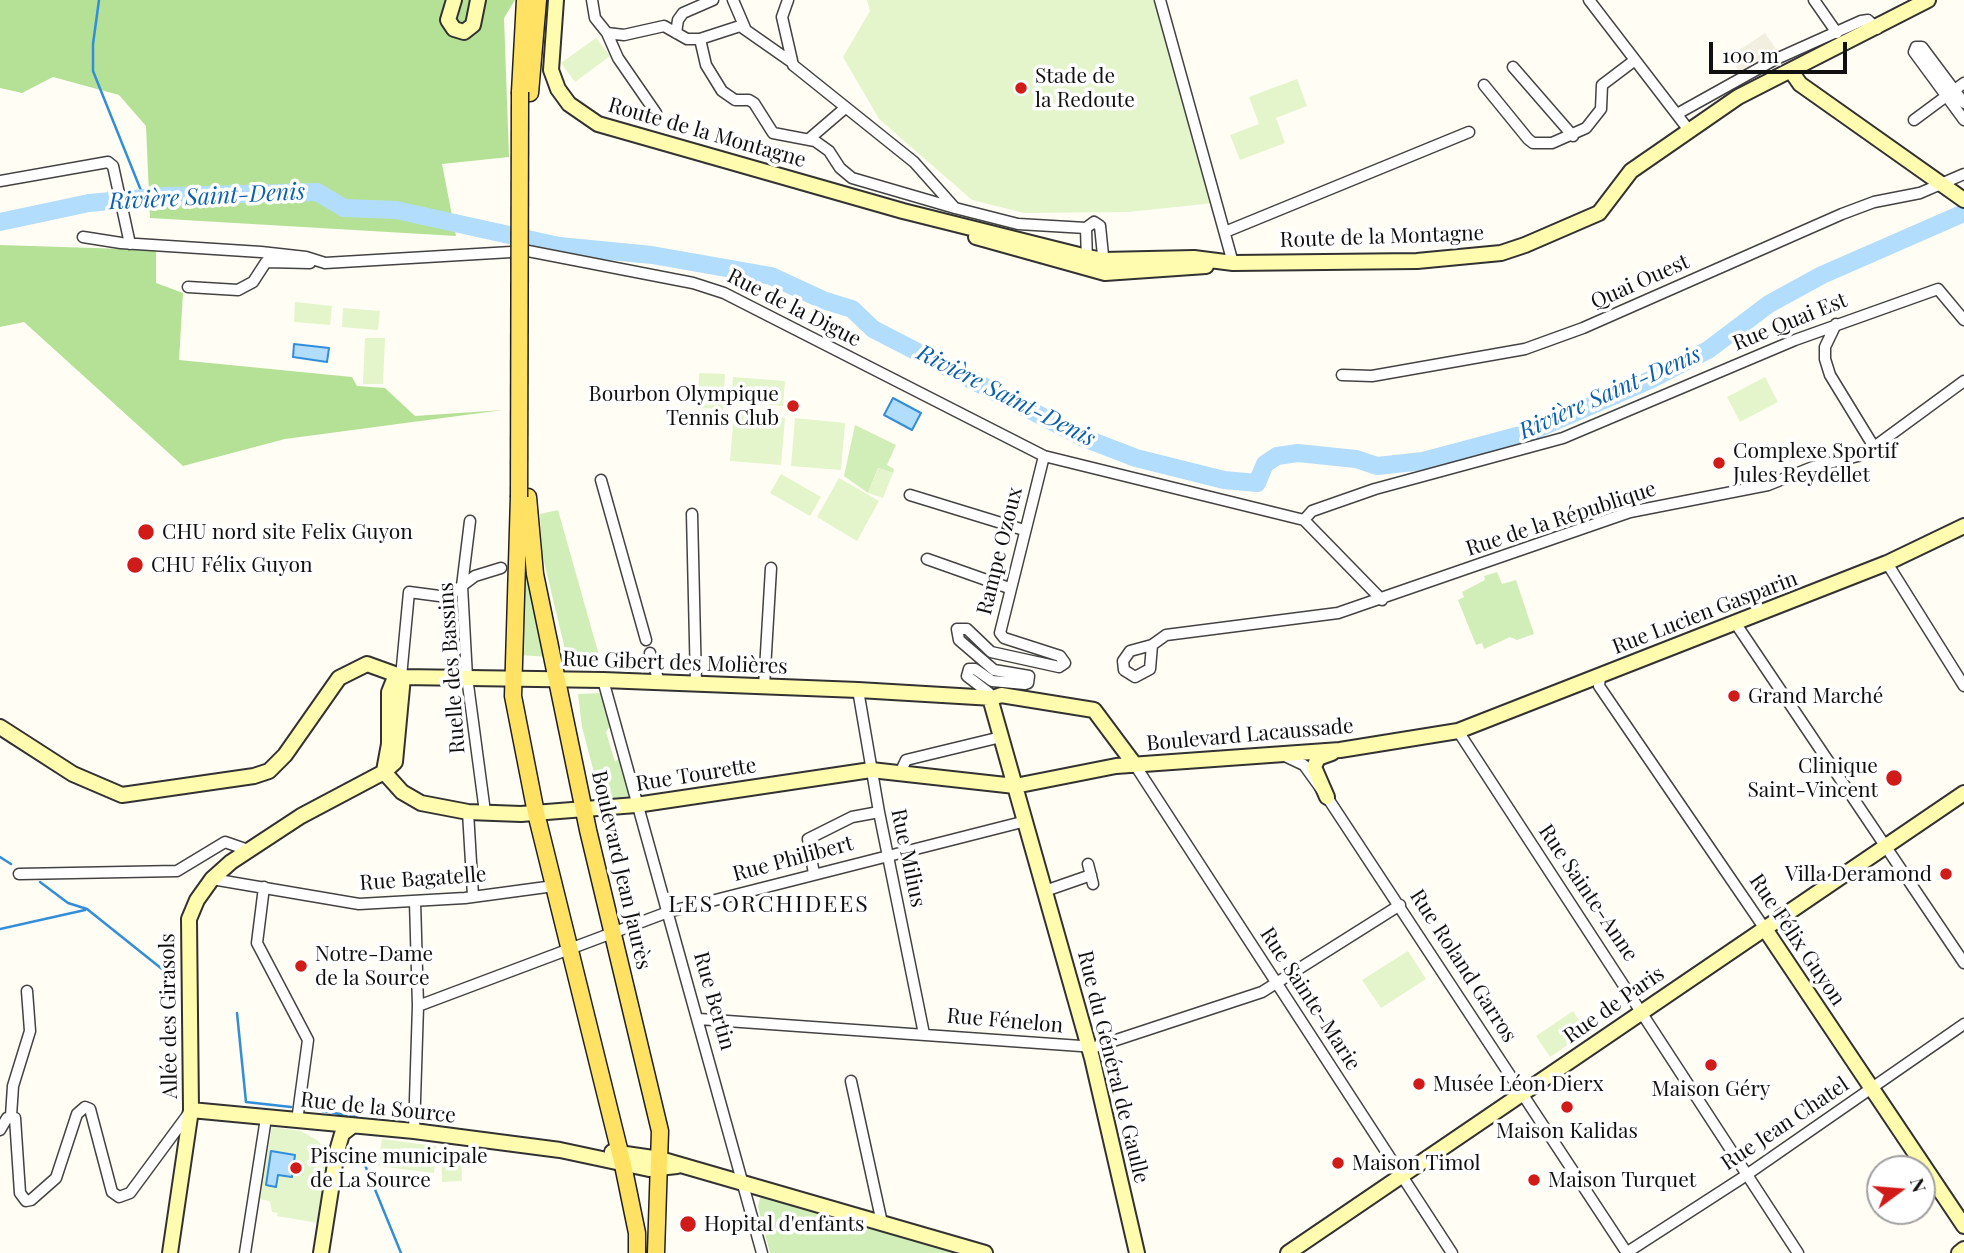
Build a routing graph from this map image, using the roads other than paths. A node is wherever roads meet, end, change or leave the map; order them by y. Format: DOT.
graph roads {
  1 [pos="454,0"];
  2 [pos="478,0"];
  3 [pos="519,0"];
  4 [pos="525,0"];
  5 [pos="531,0"];
  6 [pos="538,0"];
  7 [pos="556,0"];
  8 [pos="592,0"];
  9 [pos="713,0"];
  10 [pos="733,0"];
  11 [pos="788,0"];
  12 [pos="1160,0"];
  13 [pos="1589,0"];
  14 [pos="1814,0"];
  15 [pos="1928,0"];
  16 [pos="745,27"];
  17 [pos="1877,29"];
  18 [pos="607,33"];
  19 [pos="676,33"];
  20 [pos="1837,33"];
  21 [pos="700,39"];
  22 [pos="1635,60"];
  23 [pos="790,61"];
  24 [pos="1513,67"];
  25 [pos="1791,71"];
  26 [pos="1964,83"];
  27 [pos="1484,85"];
  28 [pos="525,93"];
  29 [pos="1950,93"];
  30 [pos="1964,103"];
  31 [pos="844,109"];
  32 [pos="656,113"];
  33 [pos="1677,114"];
  34 [pos="1914,120"];
  35 [pos="1964,120"];
  36 [pos="1688,129"];
  37 [pos="1469,132"];
  38 [pos="1573,136"];
  39 [pos="809,139"];
  40 [pos="1964,174"];
  41 [pos="0,181"];
  42 [pos="1943,185"];
  43 [pos="1962,199"];
  44 [pos="955,208"];
  45 [pos="1086,228"];
  46 [pos="1225,232"];
  47 [pos="83,237"];
  48 [pos="130,241"];
  49 [pos="317,262"];
  50 [pos="1229,263"];
  51 [pos="1087,264"];
  52 [pos="1104,267"];
  53 [pos="188,287"];
  54 [pos="1964,320"];
  55 [pos="1836,324"];
  56 [pos="1342,375"];
  57 [pos="1964,380"];
  58 [pos="1874,447"];
  59 [pos="1044,456"];
  60 [pos="601,480"];
  61 [pos="910,495"];
  62 [pos="524,497"];
  63 [pos="692,514"];
  64 [pos="1304,520"];
  65 [pos="470,522"];
  66 [pos="1964,526"];
  67 [pos="1024,530"];
  68 [pos="927,559"];
  69 [pos="1887,564"];
  70 [pos="500,568"];
  71 [pos="771,568"];
  72 [pos="462,586"];
  73 [pos="1009,588"];
  74 [pos="1382,600"];
  75 [pos="1736,624"];
  76 [pos="646,640"];
  77 [pos="1152,645"];
  78 [pos="650,653"];
  79 [pos="362,665"];
  80 [pos="401,677"];
  81 [pos="467,677"];
  82 [pos="1600,677"];
  83 [pos="512,680"];
  84 [pos="558,680"];
  85 [pos="603,680"];
  86 [pos="659,682"];
  87 [pos="696,683"];
  88 [pos="1964,686"];
  89 [pos="764,687"];
  90 [pos="858,690"];
  91 [pos="389,692"];
  92 [pos="990,698"];
  93 [pos="0,727"];
  94 [pos="1458,731"];
  95 [pos="1001,737"];
  96 [pos="1340,750"];
  97 [pos="1275,754"];
  98 [pos="1132,760"];
  99 [pos="871,770"];
  100 [pos="384,772"];
  101 [pos="900,773"];
  102 [pos="1015,786"];
  103 [pos="1964,793"];
  104 [pos="1327,797"];
  105 [pos="636,805"];
  106 [pos="584,808"];
  107 [pos="468,812"];
  108 [pos="485,812"];
  109 [pos="879,812"];
  110 [pos="536,813"];
  111 [pos="1026,821"];
  112 [pos="1887,846"];
  113 [pos="248,850"];
  114 [pos="888,853"];
  115 [pos="19,874"];
  116 [pos="814,874"];
  117 [pos="1090,874"];
  118 [pos="212,878"];
  119 [pos="555,886"];
  120 [pos="264,887"];
  121 [pos="1045,891"];
  122 [pos="473,897"];
  123 [pos="415,901"];
  124 [pos="1400,905"];
  125 [pos="668,912"];
  126 [pos="1765,929"];
  127 [pos="614,933"];
  128 [pos="571,949"];
  129 [pos="1964,963"];
  130 [pos="1277,982"];
  131 [pos="27,990"];
  132 [pos="418,1006"];
  133 [pos="1643,1011"];
  134 [pos="699,1019"];
  135 [pos="1964,1024"];
  136 [pos="924,1034"];
  137 [pos="1089,1047"];
  138 [pos="851,1081"];
  139 [pos="1872,1088"];
  140 [pos="1523,1093"];
  141 [pos="191,1110"];
  142 [pos="11,1116"];
  143 [pos="266,1118"];
  144 [pos="297,1121"];
  145 [pos="351,1127"];
  146 [pos="0,1130"];
  147 [pos="332,1130"];
  148 [pos="414,1131"];
  149 [pos="337,1152"];
  150 [pos="622,1159"];
  151 [pos="659,1164"];
  152 [pos="1747,1174"];
  153 [pos="1401,1176"];
  154 [pos="744,1183"];
  155 [pos="882,1223"];
  156 [pos="1964,1226"];
  157 [pos="1964,1249"];
  158 [pos="170,1253"];
  159 [pos="245,1253"];
  160 [pos="321,1253"];
  161 [pos="637,1253"];
  162 [pos="656,1253"];
  163 [pos="762,1253"];
  164 [pos="985,1253"];
  165 [pos="1137,1253"];
  166 [pos="1288,1253"];
  167 [pos="1452,1253"];
  168 [pos="1627,1253"];
  169 [pos="1798,1253"];
  170 [pos="1959,1253"];
  1 -- 2 [label="street"];
  3 -- 28 [label="main road"];
  4 -- 28 [label="main road"];
  5 -- 28 [label="main road"];
  6 -- 28 [label="main road"];
  7 -- 51 [label="street, Route de la Montagne"];
  8 -- 18 [label="street"];
  9 -- 19 [label="street"];
  10 -- 16 [label="street"];
  11 -- 23 [label="street"];
  12 -- 46 [label="street"];
  13 -- 22 [label="street"];
  14 -- 20 [label="street"];
  15 -- 17 [label="street, Route de la Montagne"];
  16 -- 21 [label="street"];
  16 -- 23 [label="street"];
  17 -- 20 [label="street"];
  17 -- 25 [label="street, Route de la Montagne"];
  18 -- 19 [label="street"];
  18 -- 32 [label="street"];
  19 -- 21 [label="street"];
  20 -- 33 [label="street"];
  21 -- 39 [label="street"];
  22 -- 33 [label="street"];
  22 -- 38 [label="street"];
  23 -- 31 [label="street"];
  24 -- 38 [label="street"];
  25 -- 36 [label="street, Route de la Montagne"];
  25 -- 42 [label="street"];
  26 -- 29 [label="street"];
  27 -- 38 [label="street"];
  28 -- 62 [label="main road"];
  29 -- 30 [label="street"];
  29 -- 34 [label="street"];
  29 -- 35 [label="street"];
  31 -- 39 [label="street"];
  31 -- 44 [label="street"];
  33 -- 36 [label="street"];
  36 -- 50 [label="street, Route de la Montagne"];
  37 -- 46 [label="street"];
  39 -- 44 [label="street"];
  40 -- 42 [label="street, Quai Ouest"];
  41 -- 48 [label="street"];
  42 -- 43 [label="street"];
  42 -- 56 [label="street, Quai Ouest"];
  44 -- 45 [label="street"];
  45 -- 51 [label="street"];
  45 -- 52 [label="street"];
  46 -- 50 [label="street"];
  47 -- 48 [label="street, Rue de la Digue"];
  48 -- 49 [label="street, Rue de la Digue"];
  49 -- 53 [label="street"];
  49 -- 59 [label="street, Rue de la Digue"];
  50 -- 52 [label="street, Route de la Montagne"];
  51 -- 52 [label="street, Route de la Montagne"];
  54 -- 55 [label="street, Rue Quai Est"];
  55 -- 58 [label="street"];
  55 -- 64 [label="street, Rue Quai Est"];
  57 -- 58 [label="street, Rue de la République"];
  58 -- 74 [label="street, Rue de la République"];
  59 -- 64 [label="street, Rue de la Digue"];
  59 -- 67 [label="street, Rampe Ozoux"];
  60 -- 76 [label="street"];
  61 -- 67 [label="street"];
  62 -- 83 [label="main road"];
  62 -- 84 [label="main road, Boulevard Jean Jaurès"];
  63 -- 87 [label="street"];
  64 -- 74 [label="street"];
  65 -- 72 [label="street, Ruelle des Bassins"];
  66 -- 69 [label="street, Rue Lucien Gasparin"];
  67 -- 73 [label="street, Rampe Ozoux"];
  68 -- 73 [label="street"];
  69 -- 75 [label="street, Rue Lucien Gasparin"];
  69 -- 88 [label="street"];
  70 -- 72 [label="street"];
  71 -- 89 [label="street"];
  72 -- 80 [label="street"];
  72 -- 81 [label="street, Ruelle des Bassins"];
  73 -- 92 [label="street, Rampe Ozoux"];
  74 -- 77 [label="street, Rue de la République"];
  75 -- 82 [label="street, Rue Lucien Gasparin"];
  75 -- 112 [label="street"];
  78 -- 86 [label="street"];
  79 -- 80 [label="street, Rue Gibert des Molières"];
  79 -- 91 [label="street"];
  79 -- 93 [label="street"];
  80 -- 81 [label="street, Rue Gibert des Molières"];
  80 -- 91 [label="street"];
  80 -- 100 [label="street"];
  81 -- 83 [label="street, Rue Gibert des Molières"];
  81 -- 108 [label="street, Ruelle des Bassins"];
  82 -- 94 [label="street, Rue Lucien Gasparin"];
  82 -- 126 [label="street, Rue Félix Guyon"];
  83 -- 84 [label="street, Rue Gibert des Molières"];
  83 -- 110 [label="main road"];
  84 -- 85 [label="street, Rue Gibert des Molières"];
  84 -- 106 [label="main road, Boulevard Jean Jaurès"];
  85 -- 86 [label="street, Rue Gibert des Molières"];
  85 -- 105 [label="street, Rue Bertin"];
  86 -- 87 [label="street, Rue Gibert des Molières"];
  87 -- 89 [label="street, Rue Gibert des Molières"];
  89 -- 90 [label="street, Rue Gibert des Molières"];
  90 -- 92 [label="street, Rue Gibert des Molières"];
  90 -- 99 [label="street, Rue Milius"];
  91 -- 100 [label="street"];
  92 -- 95 [label="street, Rue du Général de Gaulle"];
  92 -- 98 [label="street, Boulevard Lacaussade"];
  94 -- 96 [label="street, Boulevard Lacaussade"];
  94 -- 133 [label="street, Rue Sainte-Anne"];
  95 -- 101 [label="street"];
  95 -- 102 [label="street, Rue du Général de Gaulle"];
  96 -- 97 [label="street, Boulevard Lacaussade"];
  96 -- 104 [label="street"];
  97 -- 98 [label="street, Boulevard Lacaussade"];
  97 -- 104 [label="street, Rue Roland Garros"];
  98 -- 102 [label="street, Rue Tourette"];
  98 -- 130 [label="street, Rue Sainte-Marie"];
  99 -- 101 [label="street, Rue Tourette"];
  99 -- 105 [label="street, Rue Tourette"];
  99 -- 109 [label="street, Rue Milius"];
  100 -- 107 [label="street, Rue Tourette"];
  100 -- 113 [label="street, Allée des Girasols"];
  101 -- 102 [label="street, Rue Tourette"];
  102 -- 111 [label="street, Rue du Général de Gaulle"];
  103 -- 112 [label="street, Rue de Paris"];
  104 -- 124 [label="street, Rue Roland Garros"];
  105 -- 106 [label="street, Rue Tourette"];
  105 -- 125 [label="street, Rue Bertin"];
  106 -- 110 [label="street, Rue Tourette"];
  106 -- 127 [label="main road, Boulevard Jean Jaurès"];
  107 -- 108 [label="street, Rue Tourette"];
  107 -- 122 [label="street"];
  108 -- 110 [label="street, Rue Tourette"];
  109 -- 114 [label="street, Rue Milius"];
  109 -- 116 [label="street"];
  110 -- 119 [label="main road"];
  111 -- 114 [label="street, Rue Philibert"];
  111 -- 121 [label="street, Rue du Général de Gaulle"];
  112 -- 126 [label="street, Rue de Paris"];
  112 -- 129 [label="street"];
  113 -- 115 [label="street"];
  113 -- 118 [label="street, Allée des Girasols"];
  114 -- 116 [label="street, Rue Philibert"];
  114 -- 136 [label="street, Rue Milius"];
  116 -- 125 [label="street, Rue Philibert"];
  117 -- 121 [label="street"];
  118 -- 120 [label="street, Rue Bagatelle"];
  118 -- 141 [label="street, Allée des Girasols"];
  119 -- 122 [label="street, Rue Bagatelle"];
  119 -- 128 [label="main road"];
  120 -- 123 [label="street, Rue Bagatelle"];
  120 -- 144 [label="street"];
  121 -- 137 [label="street, Rue du Général de Gaulle"];
  122 -- 123 [label="street, Rue Bagatelle"];
  123 -- 132 [label="street"];
  124 -- 130 [label="street, Rue Fénelon"];
  124 -- 140 [label="street, Rue Roland Garros"];
  125 -- 127 [label="street, Rue Philibert"];
  125 -- 134 [label="street, Rue Bertin"];
  126 -- 133 [label="street, Rue de Paris"];
  126 -- 139 [label="street, Rue Félix Guyon"];
  127 -- 128 [label="street, Rue Philibert"];
  127 -- 151 [label="main road, Boulevard Jean Jaurès"];
  128 -- 132 [label="street, Rue Philibert"];
  128 -- 150 [label="main road"];
  130 -- 137 [label="street, Rue Fénelon"];
  130 -- 153 [label="street, Rue Sainte-Marie"];
  131 -- 142 [label="street"];
  132 -- 148 [label="street"];
  133 -- 140 [label="street, Rue de Paris"];
  133 -- 152 [label="street, Rue Sainte-Anne"];
  134 -- 136 [label="street, Rue Fénelon"];
  134 -- 154 [label="street, Rue Bertin"];
  135 -- 139 [label="street, Rue Jean Chatel"];
  136 -- 137 [label="street, Rue Fénelon"];
  137 -- 165 [label="street, Rue du Général de Gaulle"];
  138 -- 155 [label="street"];
  139 -- 152 [label="street, Rue Jean Chatel"];
  139 -- 156 [label="street, Rue Félix Guyon"];
  140 -- 153 [label="street, Rue de Paris"];
  140 -- 168 [label="street, Rue Roland Garros"];
  141 -- 142 [label="street"];
  141 -- 143 [label="street, Rue de la Source"];
  141 -- 158 [label="street, Allée des Girasols"];
  142 -- 146 [label="street"];
  143 -- 144 [label="street, Rue de la Source"];
  143 -- 159 [label="street"];
  144 -- 147 [label="street, Rue de la Source"];
  145 -- 147 [label="street, Rue de la Source"];
  145 -- 148 [label="street, Rue de la Source"];
  145 -- 149 [label="street"];
  147 -- 149 [label="street"];
  148 -- 150 [label="street, Rue de la Source"];
  149 -- 160 [label="street"];
  150 -- 151 [label="street, Rue de la Source"];
  150 -- 161 [label="main road"];
  151 -- 154 [label="street, Rue de la Source"];
  151 -- 162 [label="main road, Boulevard Jean Jaurès"];
  152 -- 168 [label="street, Rue Jean Chatel"];
  152 -- 169 [label="street, Rue Sainte-Anne"];
  153 -- 166 [label="street, Rue de Paris"];
  153 -- 167 [label="street, Rue Sainte-Marie"];
  154 -- 155 [label="street, Rue de la Source"];
  154 -- 163 [label="street, Rue Bertin"];
  155 -- 164 [label="street, Rue de la Source"];
  157 -- 170 [label="street"];
}
